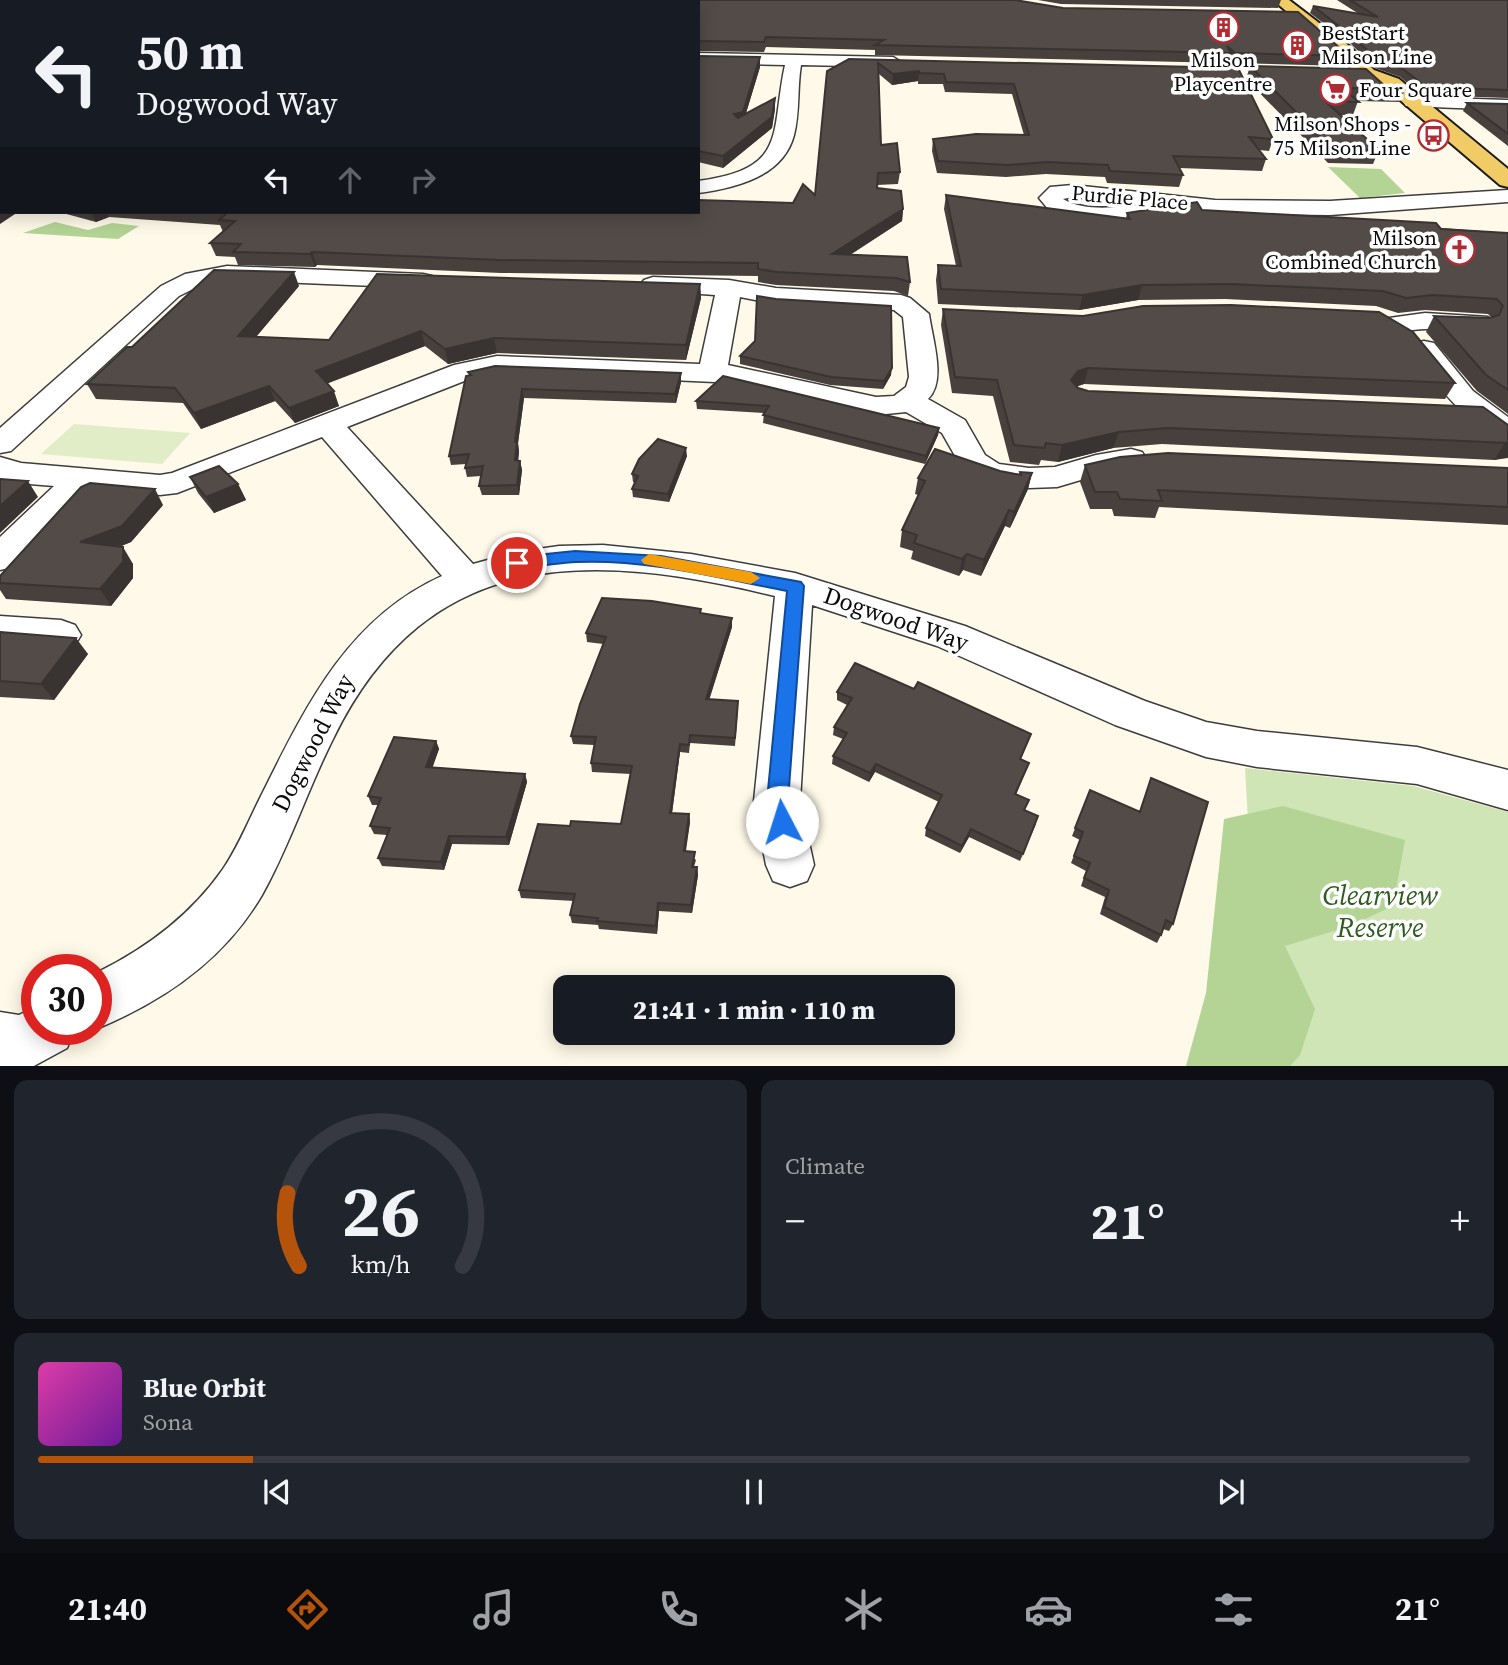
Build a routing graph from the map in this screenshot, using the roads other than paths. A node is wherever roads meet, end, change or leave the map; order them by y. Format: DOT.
graph roads {
  1 [pos="1288,10"];
  2 [pos="700,58"];
  3 [pos="794,60"];
  4 [pos="905,63"];
  5 [pos="1343,74"];
  6 [pos="1369,74"];
  7 [pos="1392,83"];
  8 [pos="1412,102"];
  9 [pos="1463,104"];
  10 [pos="1508,105"];
  11 [pos="1508,180"];
  12 [pos="700,186"];
  13 [pos="1508,196"];
  14 [pos="1214,206"];
  15 [pos="446,282"];
  16 [pos="631,284"];
  17 [pos="729,288"];
  18 [pos="1479,323"];
  19 [pos="713,372"];
  20 [pos="909,401"];
  21 [pos="1488,408"];
  22 [pos="1441,410"];
  23 [pos="328,425"];
  24 [pos="1508,432"];
  25 [pos="0,444"];
  26 [pos="1163,457"];
  27 [pos="0,467"];
  28 [pos="81,479"];
  29 [pos="0,558"];
  30 [pos="466,580"];
  31 [pos="795,586"];
  32 [pos="0,630"];
  33 [pos="61,635"];
  34 [pos="1508,790"];
  35 [pos="790,865"];
  36 [pos="112,993"];
  37 [pos="0,1040"];
  38 [pos="21,1043"];
  1 -- 6 [label="main road"];
  2 -- 3 [label="street"];
  3 -- 4 [label="street"];
  3 -- 12 [label="street"];
  5 -- 6 [label="street"];
  6 -- 7 [label="main road"];
  6 -- 8 [label="main road"];
  7 -- 8 [label="main road"];
  7 -- 9 [label="street"];
  8 -- 9 [label="street"];
  8 -- 11 [label="main road"];
  9 -- 10 [label="street"];
  13 -- 14 [label="street, Purdie Place"];
  14 -- 14 [label="street, Purdie Place"];
  15 -- 25 [label="street"];
  16 -- 17 [label="street"];
  17 -- 19 [label="street"];
  17 -- 20 [label="street"];
  18 -- 21 [label="street"];
  19 -- 20 [label="street"];
  19 -- 23 [label="street"];
  20 -- 26 [label="street"];
  21 -- 22 [label="street"];
  21 -- 24 [label="street"];
  23 -- 28 [label="street"];
  23 -- 30 [label="street"];
  27 -- 28 [label="street"];
  28 -- 29 [label="street"];
  30 -- 31 [label="street, Dogwood Way"];
  30 -- 36 [label="street, Dogwood Way"];
  31 -- 34 [label="street, Dogwood Way"];
  31 -- 35 [label="street"];
  32 -- 33 [label="street"];
  37 -- 38 [label="street"];
}
